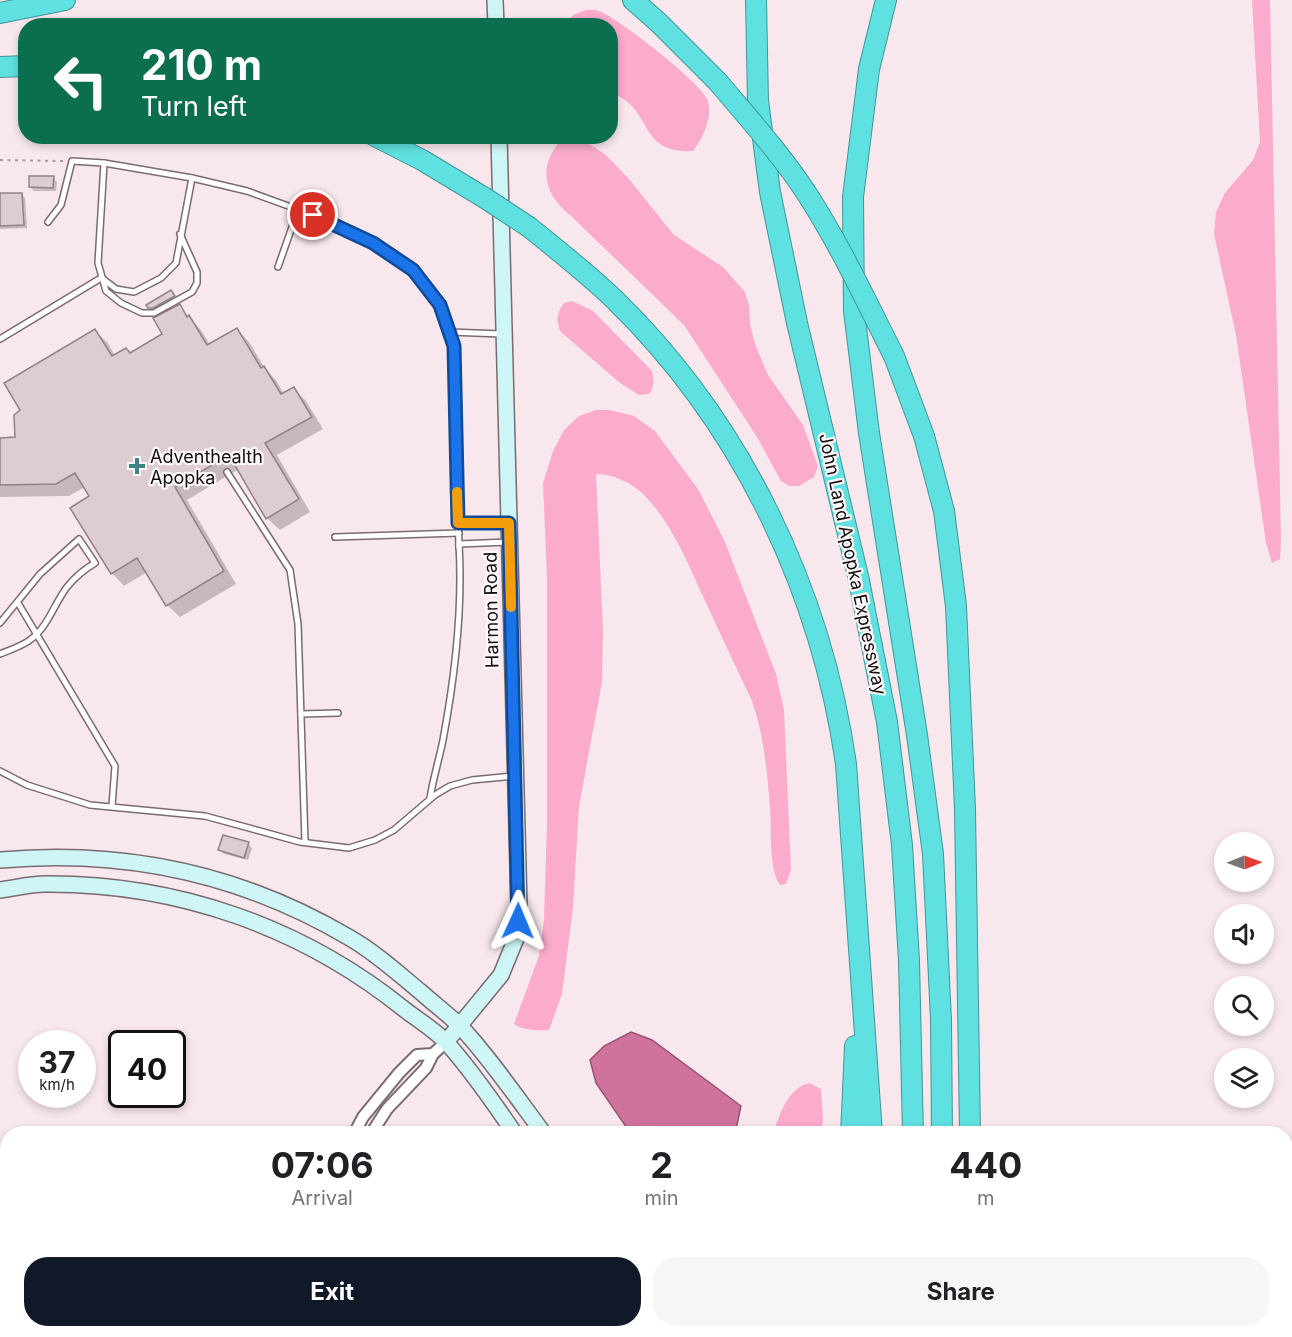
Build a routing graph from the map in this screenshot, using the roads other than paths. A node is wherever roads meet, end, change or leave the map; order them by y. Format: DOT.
graph roads {
  1 [pos="65,0"];
  2 [pos="495,0"];
  3 [pos="633,0"];
  4 [pos="756,0"];
  5 [pos="886,0"];
  6 [pos="0,13"];
  7 [pos="496,18"];
  8 [pos="18,66"];
  9 [pos="0,67"];
  10 [pos="391,144"];
  11 [pos="499,144"];
  12 [pos="104,163"];
  13 [pos="192,178"];
  14 [pos="298,210"];
  15 [pos="48,222"];
  16 [pos="180,234"];
  17 [pos="278,267"];
  18 [pos="101,278"];
  19 [pos="449,332"];
  20 [pos="504,334"];
  21 [pos="0,339"];
  22 [pos="227,472"];
  23 [pos="458,523"];
  24 [pos="509,523"];
  25 [pos="459,533"];
  26 [pos="335,537"];
  27 [pos="509,542"];
  28 [pos="459,546"];
  29 [pos="18,603"];
  30 [pos="0,623"];
  31 [pos="37,634"];
  32 [pos="0,654"];
  33 [pos="338,713"];
  34 [pos="302,714"];
  35 [pos="0,771"];
  36 [pos="515,776"];
  37 [pos="429,800"];
  38 [pos="112,806"];
  39 [pos="305,842"];
  40 [pos="0,860"];
  41 [pos="0,891"];
  42 [pos="860,969"];
  43 [pos="460,1026"];
  44 [pos="446,1042"];
  45 [pos="433,1054"];
  46 [pos="358,1126"];
  47 [pos="375,1126"];
  48 [pos="510,1126"];
  49 [pos="538,1126"];
  50 [pos="852,1126"];
  51 [pos="871,1126"];
  52 [pos="913,1126"];
  53 [pos="942,1126"];
  54 [pos="970,1126"];
  1 -- 6 [label="highway"];
  2 -- 7 [label="main road"];
  3 -- 54 [label="highway, bridge"];
  4 -- 52 [label="highway, John Land Apopka Expressway"];
  5 -- 53 [label="highway, John Land Apopka Expressway"];
  8 -- 9 [label="highway"];
  10 -- 42 [label="highway, bridge"];
  11 -- 20 [label="main road, Harmon Road"];
  12 -- 13 [label="lane"];
  12 -- 15 [label="lane"];
  12 -- 18 [label="lane"];
  13 -- 14 [label="lane"];
  13 -- 16 [label="lane"];
  14 -- 17 [label="lane"];
  14 -- 19 [label="lane"];
  16 -- 18 [label="lane"];
  16 -- 18 [label="lane"];
  18 -- 21 [label="lane"];
  19 -- 20 [label="lane"];
  19 -- 23 [label="lane"];
  20 -- 24 [label="main road, Harmon Road"];
  22 -- 34 [label="lane"];
  23 -- 24 [label="lane"];
  23 -- 25 [label="lane"];
  24 -- 27 [label="main road, Harmon Road"];
  25 -- 26 [label="lane"];
  25 -- 28 [label="lane"];
  27 -- 28 [label="lane"];
  27 -- 36 [label="main road, Harmon Road"];
  28 -- 37 [label="lane"];
  29 -- 30 [label="lane"];
  29 -- 31 [label="lane"];
  29 -- 31 [label="lane"];
  31 -- 32 [label="lane"];
  31 -- 38 [label="lane"];
  33 -- 34 [label="lane"];
  34 -- 39 [label="lane"];
  35 -- 38 [label="lane"];
  36 -- 37 [label="lane"];
  36 -- 43 [label="main road, Harmon Road"];
  37 -- 39 [label="lane"];
  38 -- 39 [label="lane"];
  40 -- 43 [label="main road"];
  41 -- 44 [label="main road"];
  42 -- 50 [label="highway"];
  42 -- 51 [label="highway"];
  43 -- 44 [label="main road, Harmon Road"];
  43 -- 49 [label="main road"];
  44 -- 45 [label="street, Harmon Road"];
  44 -- 48 [label="main road"];
  45 -- 46 [label="street, Harmon Road"];
  45 -- 47 [label="street, Harmon Road"];
}
